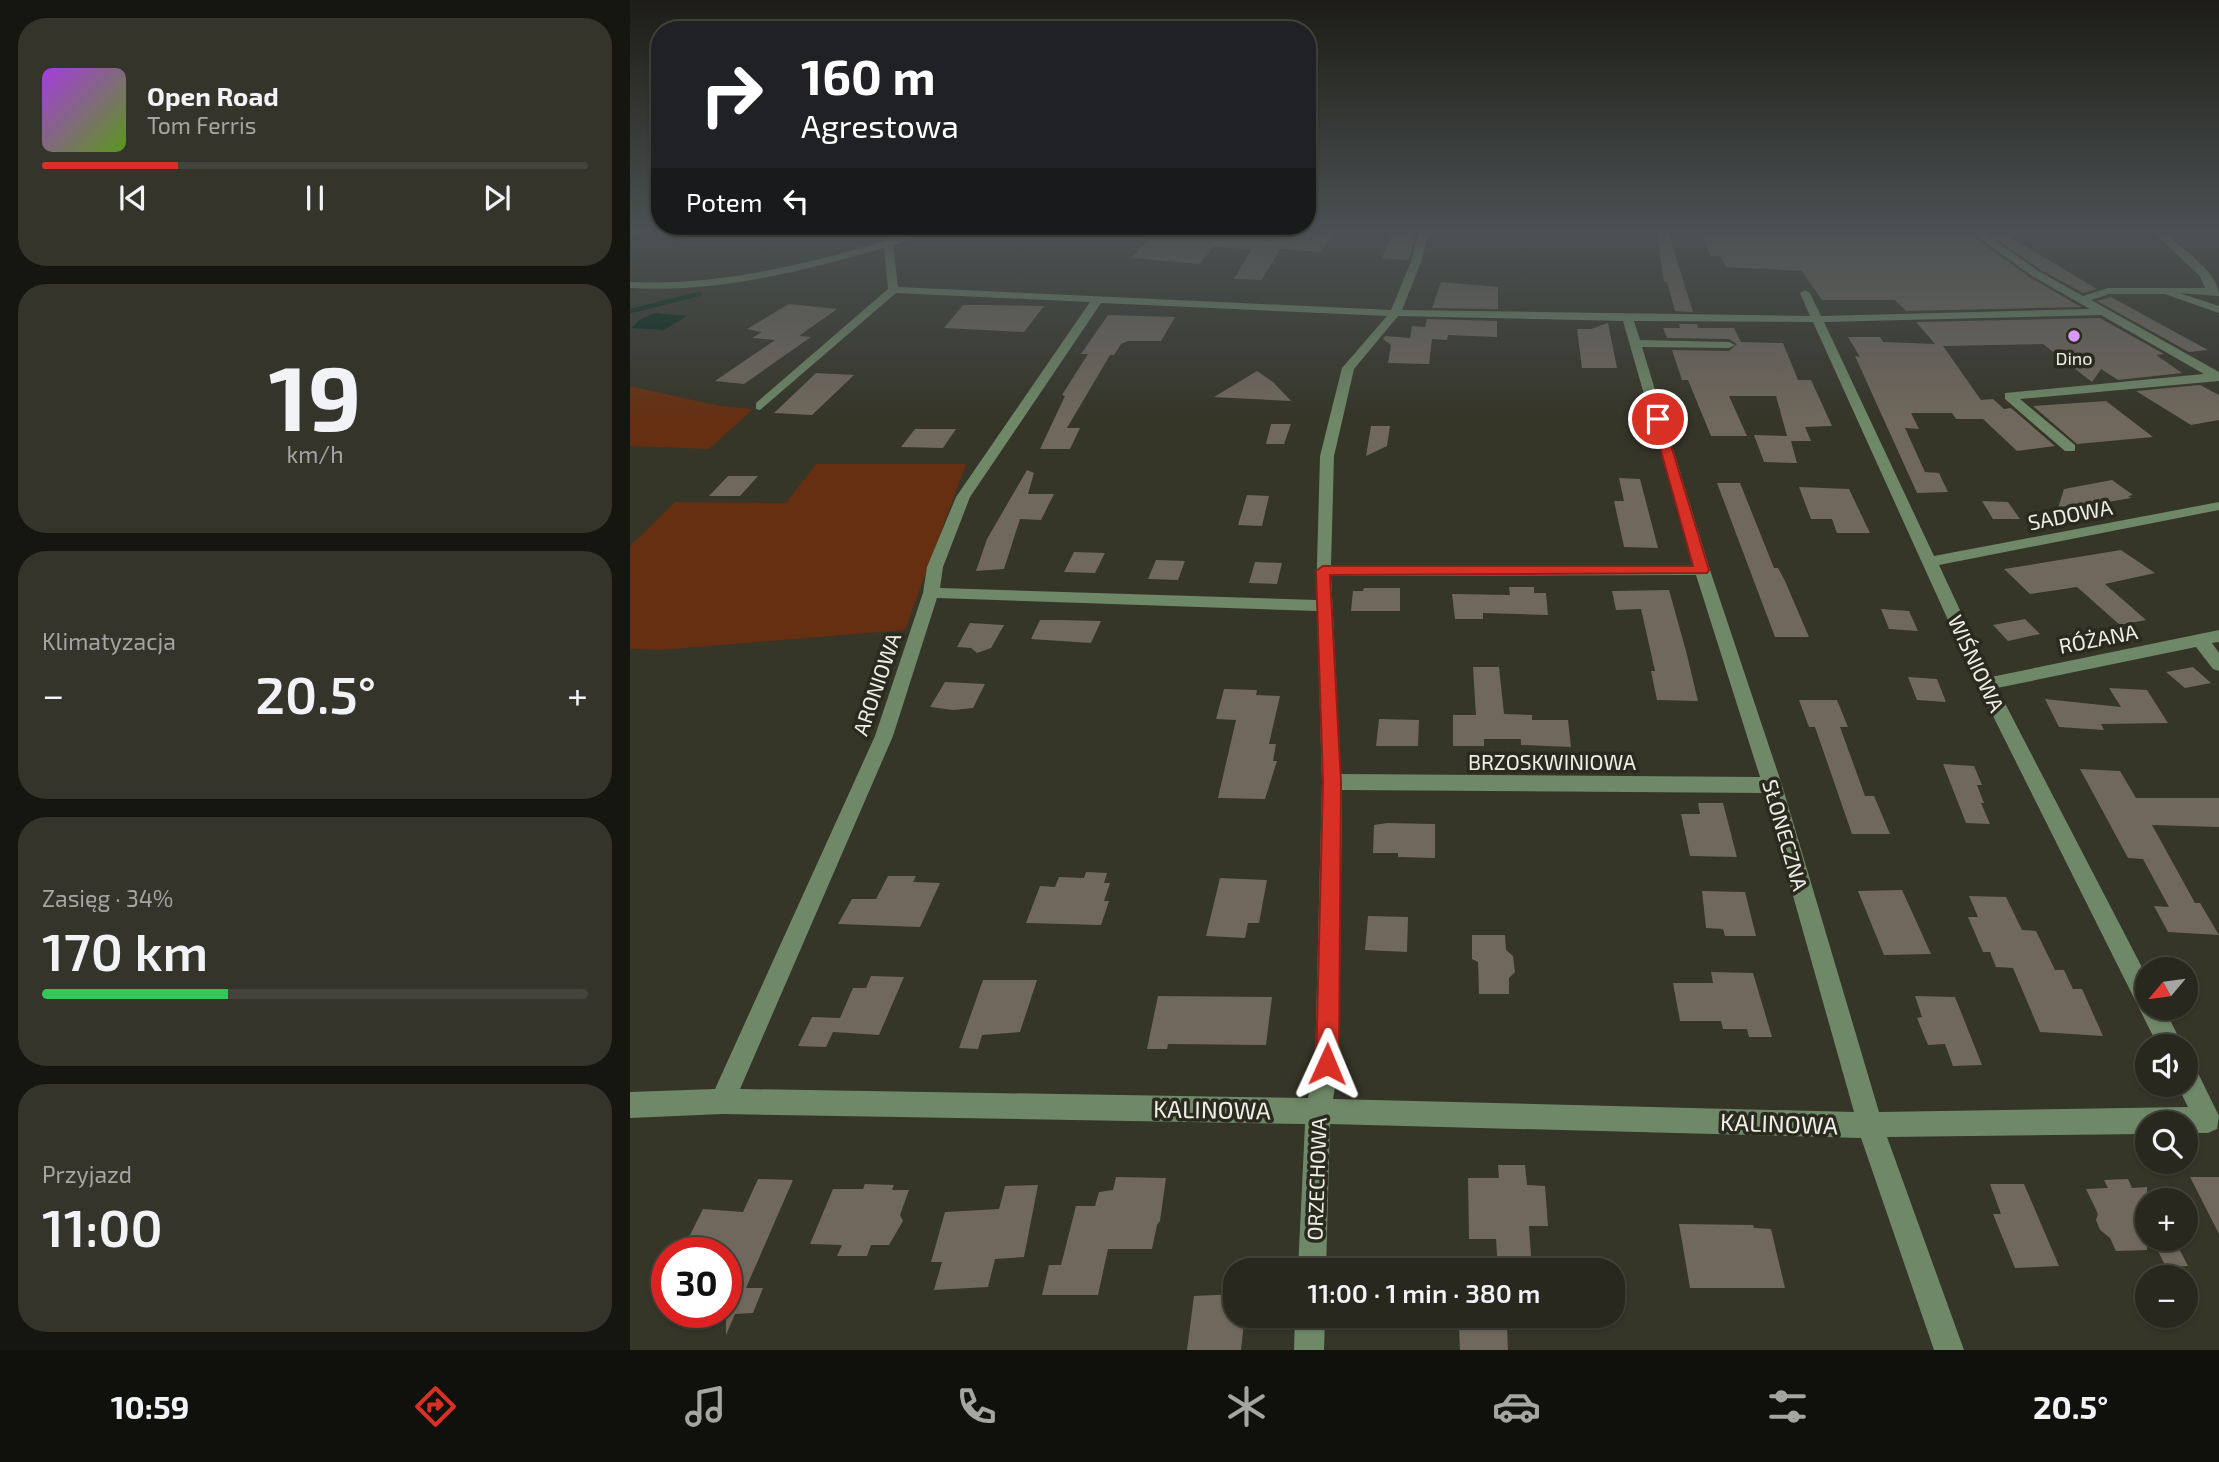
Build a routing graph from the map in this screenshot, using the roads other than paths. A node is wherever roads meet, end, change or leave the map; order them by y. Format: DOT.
graph roads {
  1 [pos="887,295"];
  2 [pos="1007,295"];
  3 [pos="1402,295"];
  4 [pos="1806,295"];
  5 [pos="2074,295"];
  6 [pos="2090,295"];
  7 [pos="2176,295"];
  8 [pos="1098,299"];
  9 [pos="2082,300"];
  10 [pos="2219,310"];
  11 [pos="2103,312"];
  12 [pos="1395,313"];
  13 [pos="1628,318"];
  14 [pos="1820,319"];
  15 [pos="1636,343"];
  16 [pos="1729,345"];
  17 [pos="2218,376"];
  18 [pos="760,406"];
  19 [pos="2070,448"];
  20 [pos="2219,506"];
  21 [pos="1929,562"];
  22 [pos="1702,570"];
  23 [pos="1323,571"];
  24 [pos="931,593"];
  25 [pos="1324,606"];
  26 [pos="2219,636"];
  27 [pos="2200,640"];
  28 [pos="2219,666"];
  29 [pos="1986,684"];
  30 [pos="1332,782"];
  31 [pos="1772,785"];
  32 [pos="2135,976"];
  33 [pos="2196,1097"];
  34 [pos="722,1101"];
  35 [pos="630,1105"];
  36 [pos="1318,1111"];
  37 [pos="1870,1125"];
  38 [pos="1312,1258"];
  39 [pos="1310,1328"];
  40 [pos="1309,1350"];
  41 [pos="1949,1350"];
  1 -- 18 [label="street"];
  2 -- 8 [label="street"];
  3 -- 12 [label="street, ORZECHOWA"];
  4 -- 14 [label="street, WIŚNIOWA"];
  5 -- 9 [label="street"];
  6 -- 9 [label="street"];
  7 -- 10 [label="street"];
  8 -- 12 [label="street"];
  8 -- 24 [label="street, ARONIOWA"];
  9 -- 11 [label="street"];
  11 -- 14 [label="street"];
  11 -- 17 [label="street"];
  12 -- 13 [label="street"];
  12 -- 23 [label="street, ORZECHOWA"];
  13 -- 14 [label="street"];
  13 -- 15 [label="street, SŁONECZNA"];
  14 -- 21 [label="street, WIŚNIOWA"];
  15 -- 16 [label="street"];
  15 -- 22 [label="street, SŁONECZNA"];
  17 -- 19 [label="street"];
  20 -- 21 [label="street, SADOWA"];
  21 -- 29 [label="street, WIŚNIOWA"];
  22 -- 23 [label="street"];
  22 -- 31 [label="street, SŁONECZNA"];
  23 -- 25 [label="street, ORZECHOWA"];
  24 -- 25 [label="street"];
  24 -- 34 [label="street, ARONIOWA"];
  25 -- 30 [label="street, ORZECHOWA"];
  26 -- 27 [label="street, RÓŻANA"];
  27 -- 28 [label="street"];
  27 -- 29 [label="street, RÓŻANA"];
  29 -- 32 [label="street, WIŚNIOWA"];
  30 -- 31 [label="street, BRZOSKWINIOWA"];
  30 -- 36 [label="street, ORZECHOWA"];
  31 -- 37 [label="street, SŁONECZNA"];
  33 -- 37 [label="street"];
  34 -- 35 [label="street, KALINOWA"];
  34 -- 36 [label="street, KALINOWA"];
  36 -- 37 [label="street, KALINOWA"];
  36 -- 38 [label="street, ORZECHOWA"];
  37 -- 41 [label="street, SŁONECZNA"];
  39 -- 40 [label="street"];
}
